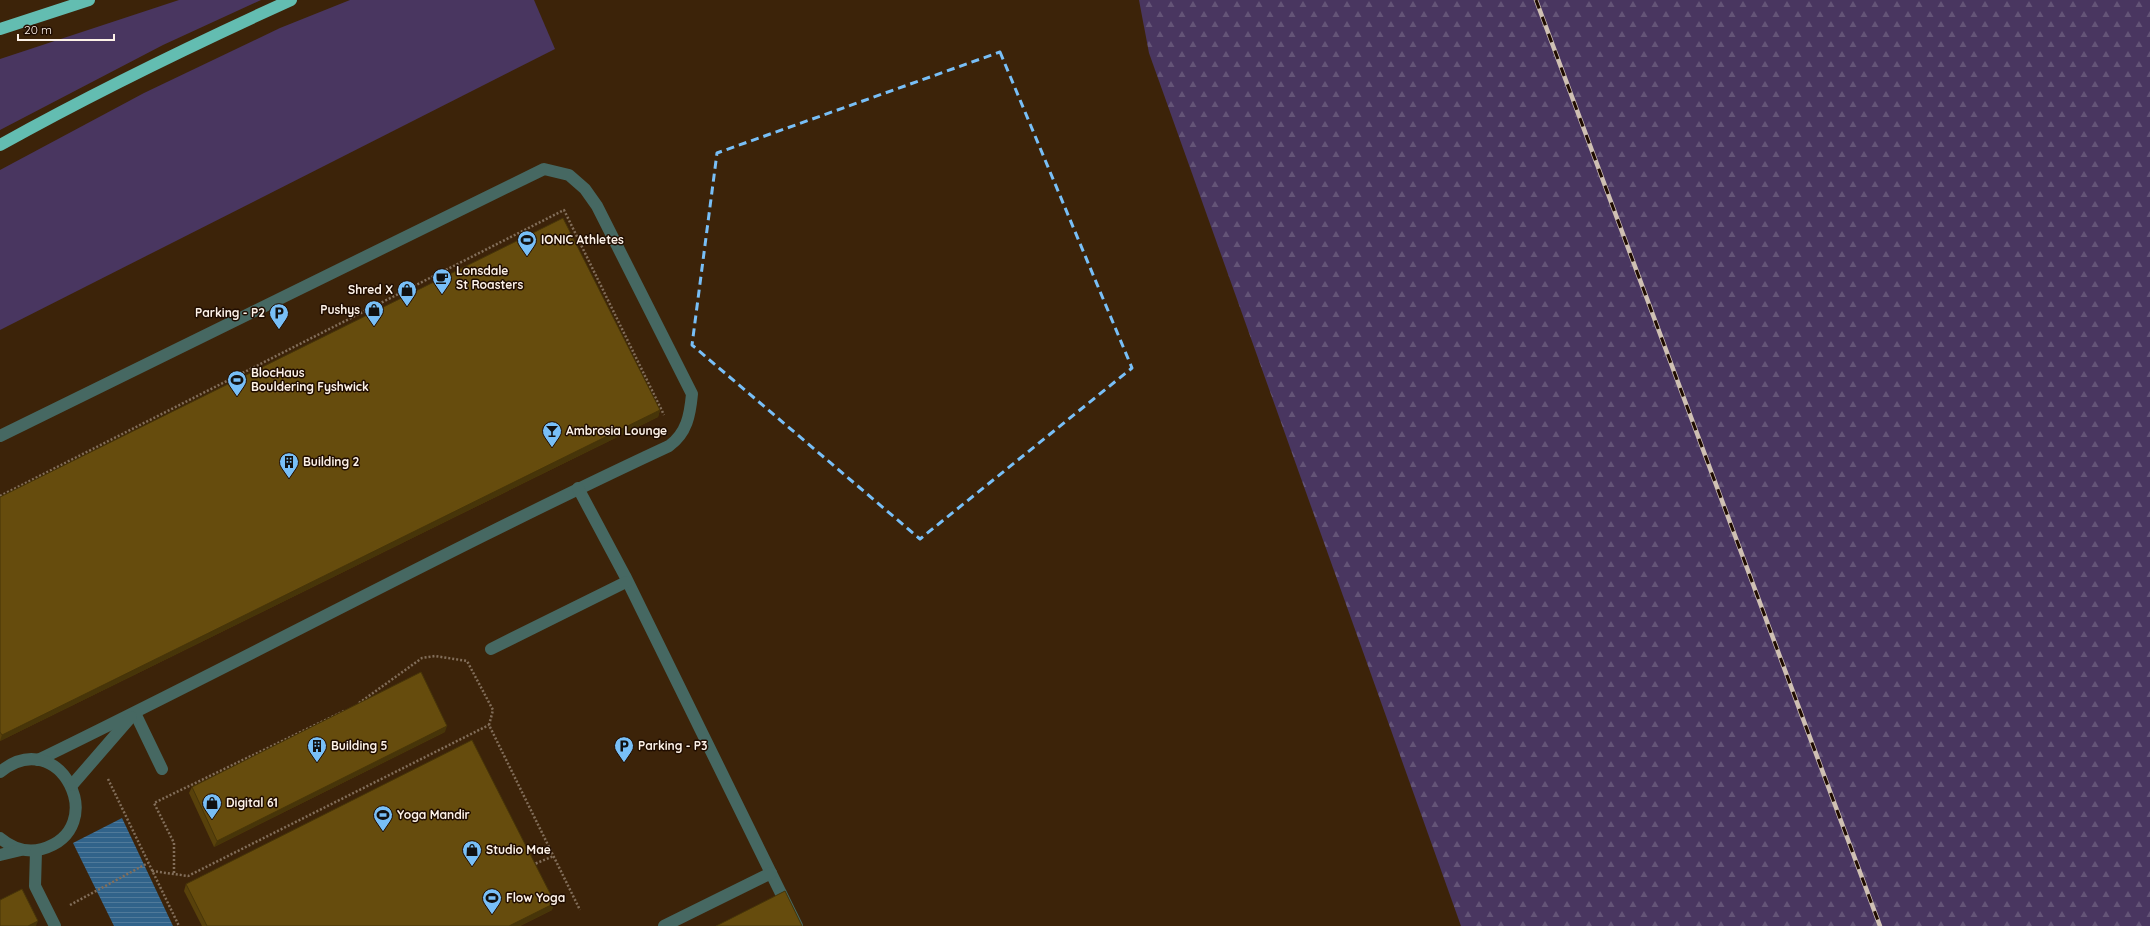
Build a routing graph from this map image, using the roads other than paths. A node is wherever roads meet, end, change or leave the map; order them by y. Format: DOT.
graph roads {
  1 [pos="89,0"];
  2 [pos="291,0"];
  3 [pos="0,29"];
  4 [pos="0,146"];
  5 [pos="0,436"];
  6 [pos="578,488"];
  7 [pos="626,582"];
  8 [pos="491,649"];
  9 [pos="135,713"];
  10 [pos="38,760"];
  11 [pos="162,769"];
  12 [pos="0,772"];
  13 [pos="72,785"];
  14 [pos="0,838"];
  15 [pos="22,850"];
  16 [pos="36,851"];
  17 [pos="0,855"];
  18 [pos="771,873"];
  19 [pos="53,921"];
  20 [pos="664,926"];
  21 [pos="797,926"];
  1 -- 3 [label="highway"];
  2 -- 4 [label="highway"];
  5 -- 6 [label="lane"];
  6 -- 7 [label="lane"];
  6 -- 9 [label="lane"];
  7 -- 8 [label="lane"];
  7 -- 18 [label="lane"];
  9 -- 10 [label="lane"];
  9 -- 11 [label="lane"];
  9 -- 13 [label="lane"];
  10 -- 12 [label="lane"];
  10 -- 13 [label="lane"];
  13 -- 16 [label="lane"];
  14 -- 15 [label="lane"];
  15 -- 16 [label="lane"];
  15 -- 17 [label="lane"];
  16 -- 19 [label="lane"];
  18 -- 20 [label="lane"];
  18 -- 21 [label="lane"];
}
